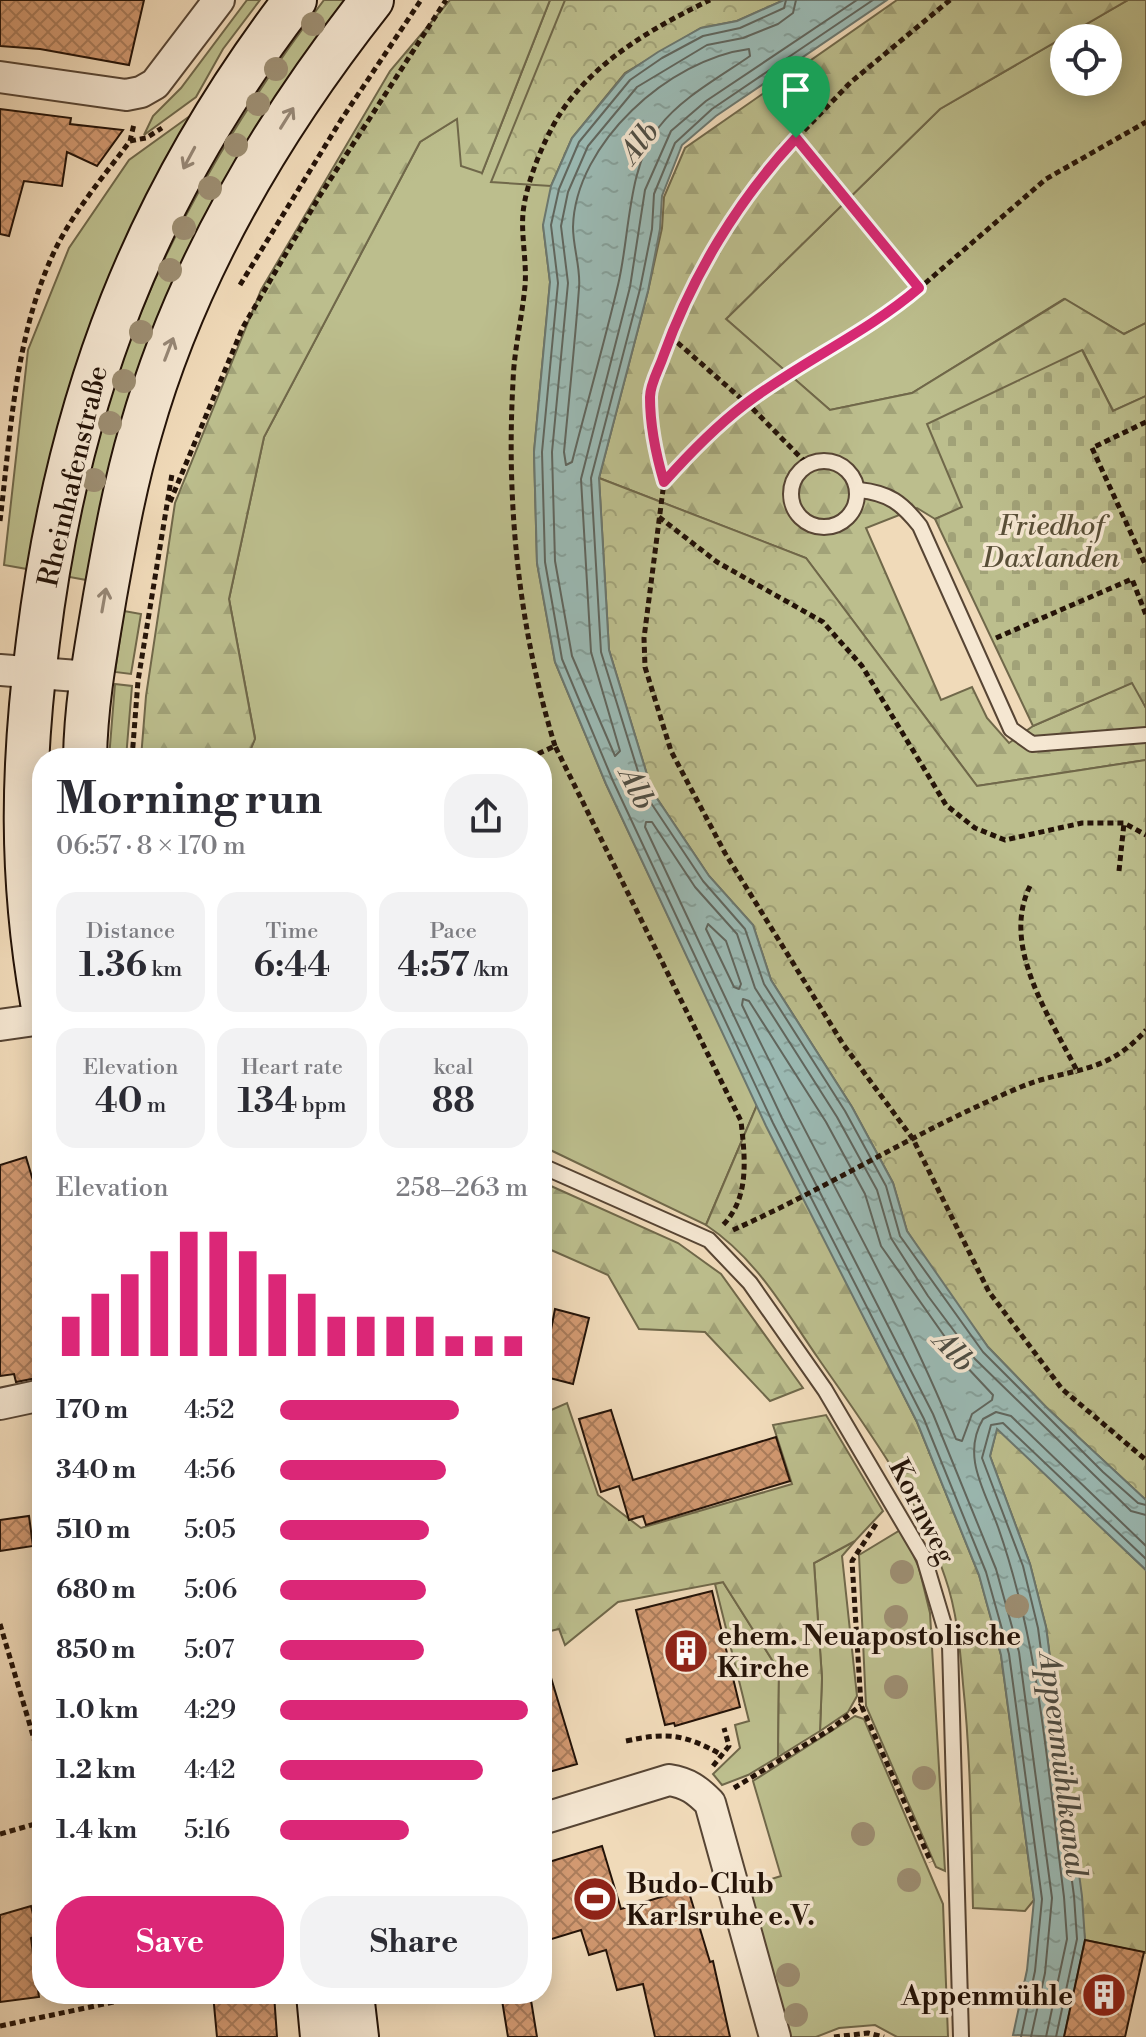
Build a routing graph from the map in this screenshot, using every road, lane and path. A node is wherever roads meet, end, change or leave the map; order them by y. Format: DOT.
graph roads {
  1 [pos="219,0"];
  2 [pos="295,0"];
  3 [pos="372,0"];
  4 [pos="421,0"];
  5 [pos="446,0"];
  6 [pos="710,0"];
  7 [pos="950,0"];
  8 [pos="0,77"];
  9 [pos="1146,122"];
  10 [pos="796,138"];
  11 [pos="130,141"];
  12 [pos="239,287"];
  13 [pos="919,288"];
  14 [pos="670,336"];
  15 [pos="746,403"];
  16 [pos="1146,422"];
  17 [pos="808,465"];
  18 [pos="173,469"];
  19 [pos="664,482"];
  20 [pos="859,490"];
  21 [pos="165,514"];
  22 [pos="658,516"];
  23 [pos="0,521"];
  24 [pos="1146,566"];
  25 [pos="1143,598"];
  26 [pos="1146,615"];
  27 [pos="973,647"];
  28 [pos="17,671"];
  29 [pos="90,677"];
  30 [pos="1146,735"];
  31 [pos="555,746"];
  32 [pos="86,748"];
  33 [pos="133,748"];
  34 [pos="551,748"];
  35 [pos="1124,823"];
  36 [pos="1146,835"];
  37 [pos="1119,871"];
  38 [pos="1030,886"];
  39 [pos="32,946"];
  40 [pos="32,1020"];
  41 [pos="0,1025"];
  42 [pos="1146,1030"];
  43 [pos="1078,1073"];
  44 [pos="913,1139"];
  45 [pos="552,1170"];
  46 [pos="709,1240"];
  47 [pos="32,1397"];
  48 [pos="0,1404"];
  49 [pos="1146,1460"];
  50 [pos="870,1538"];
  51 [pos="0,1624"];
  52 [pos="861,1705"];
  53 [pos="724,1728"];
  54 [pos="32,1732"];
  55 [pos="626,1741"];
  56 [pos="722,1755"];
  57 [pos="709,1772"];
  58 [pos="710,1803"];
  59 [pos="552,1816"];
  60 [pos="32,1825"];
  61 [pos="0,1834"];
  62 [pos="957,1893"];
  63 [pos="104,2004"];
  64 [pos="319,2004"];
  65 [pos="353,2004"];
  66 [pos="0,2026"];
  67 [pos="322,2037"];
  68 [pos="357,2037"];
  69 [pos="775,2037"];
  70 [pos="834,2037"];
  71 [pos="884,2037"];
  72 [pos="961,2037"];
  1 -- 8 [label="street"];
  2 -- 28 [label="main road, Rheinhafenstraße, one-way"];
  29 -- 3 [label="main road, Rheinhafenstraße, one-way"];
  4 -- 12 [label="path"];
  5 -- 21 [label="path"];
  6 -- 31 [label="path"];
  7 -- 10 [label="path"];
  9 -- 13 [label="path"];
  10 -- 13 [label="path"];
  10 -- 14 [label="path"];
  11 -- 23 [label="path"];
  13 -- 15 [label="path"];
  14 -- 15 [label="path"];
  14 -- 19 [label="path"];
  15 -- 17 [label="path"];
  15 -- 19 [label="path"];
  16 -- 24 [label="path"];
  17 -- 20 [label="lane"];
  17 -- 20 [label="lane"];
  18 -- 21 [label="path"];
  19 -- 22 [label="path"];
  20 -- 27 [label="lane"];
  21 -- 33 [label="path"];
  22 -- 35 [label="path"];
  22 -- 44 [label="path"];
  25 -- 26 [label="path"];
  25 -- 27 [label="path"];
  27 -- 30 [label="lane"];
  28 -- 29 [label="street"];
  28 -- 39 [label="main road, Rheinhafenstraße"];
  29 -- 32 [label="main road, Rheinhafenstraße"];
  31 -- 34 [label="path"];
  31 -- 46 [label="path"];
  35 -- 36 [label="path"];
  35 -- 37 [label="path"];
  38 -- 43 [label="path"];
  40 -- 41 [label="street"];
  42 -- 43 [label="path"];
  43 -- 44 [label="path"];
  44 -- 46 [label="path"];
  44 -- 49 [label="path"];
  45 -- 46 [label="lane, Kornweg"];
  46 -- 62 [label="lane, Kornweg"];
  47 -- 48 [label="street"];
  50 -- 52 [label="path"];
  51 -- 54 [label="path"];
  52 -- 58 [label="path"];
  52 -- 62 [label="path"];
  53 -- 56 [label="path"];
  55 -- 56 [label="path"];
  56 -- 57 [label="path"];
  58 -- 59 [label="street"];
  58 -- 69 [label="street"];
  60 -- 61 [label="path"];
  62 -- 72 [label="lane, Kornweg"];
  63 -- 66 [label="path"];
  64 -- 67 [label="main road"];
  65 -- 68 [label="main road"];
  70 -- 71 [label="path"];
}
